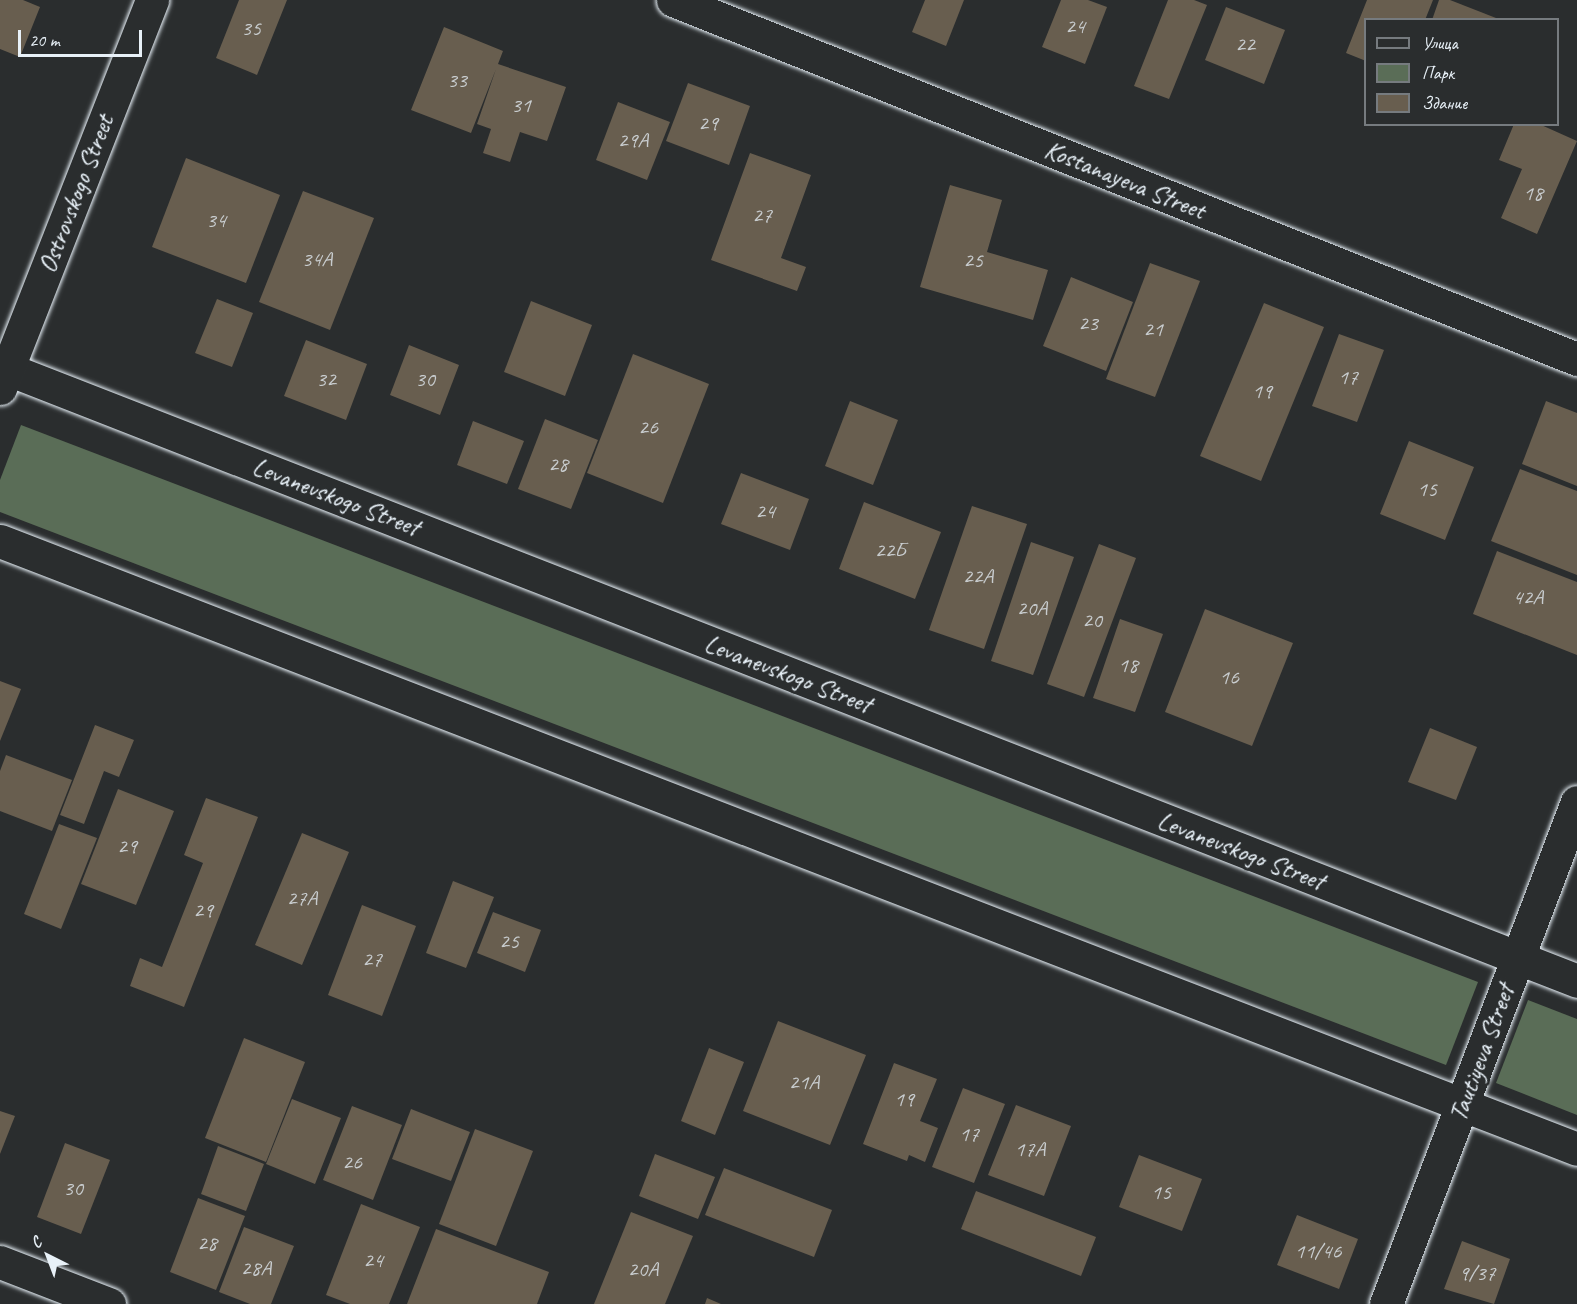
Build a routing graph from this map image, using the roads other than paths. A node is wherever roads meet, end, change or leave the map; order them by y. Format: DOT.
graph roads {
  1 [pos="152,0"];
  2 [pos="673,0"];
  3 [pos="1577,359"];
  4 [pos="2,374"];
  5 [pos="0,541"];
  6 [pos="1577,802"];
  7 [pos="1517,959"];
  8 [pos="1577,981"];
  9 [pos="1464,1105"];
  10 [pos="1577,1149"];
  11 [pos="0,1262"];
  12 [pos="109,1304"];
  13 [pos="1386,1304"];
  1 -- 4 [label="street, Ostrovskogo Street"];
  2 -- 3 [label="street, Kostanayeva Street"];
  4 -- 7 [label="street, Levanevskogo Street"];
  5 -- 9 [label="street"];
  6 -- 7 [label="street, Tautiyeva Street"];
  7 -- 8 [label="street, Levanevskogo Street"];
  7 -- 9 [label="street, Tautiyeva Street"];
  9 -- 10 [label="street"];
  9 -- 13 [label="street, Tautiyeva Street"];
  11 -- 12 [label="street"];
}
